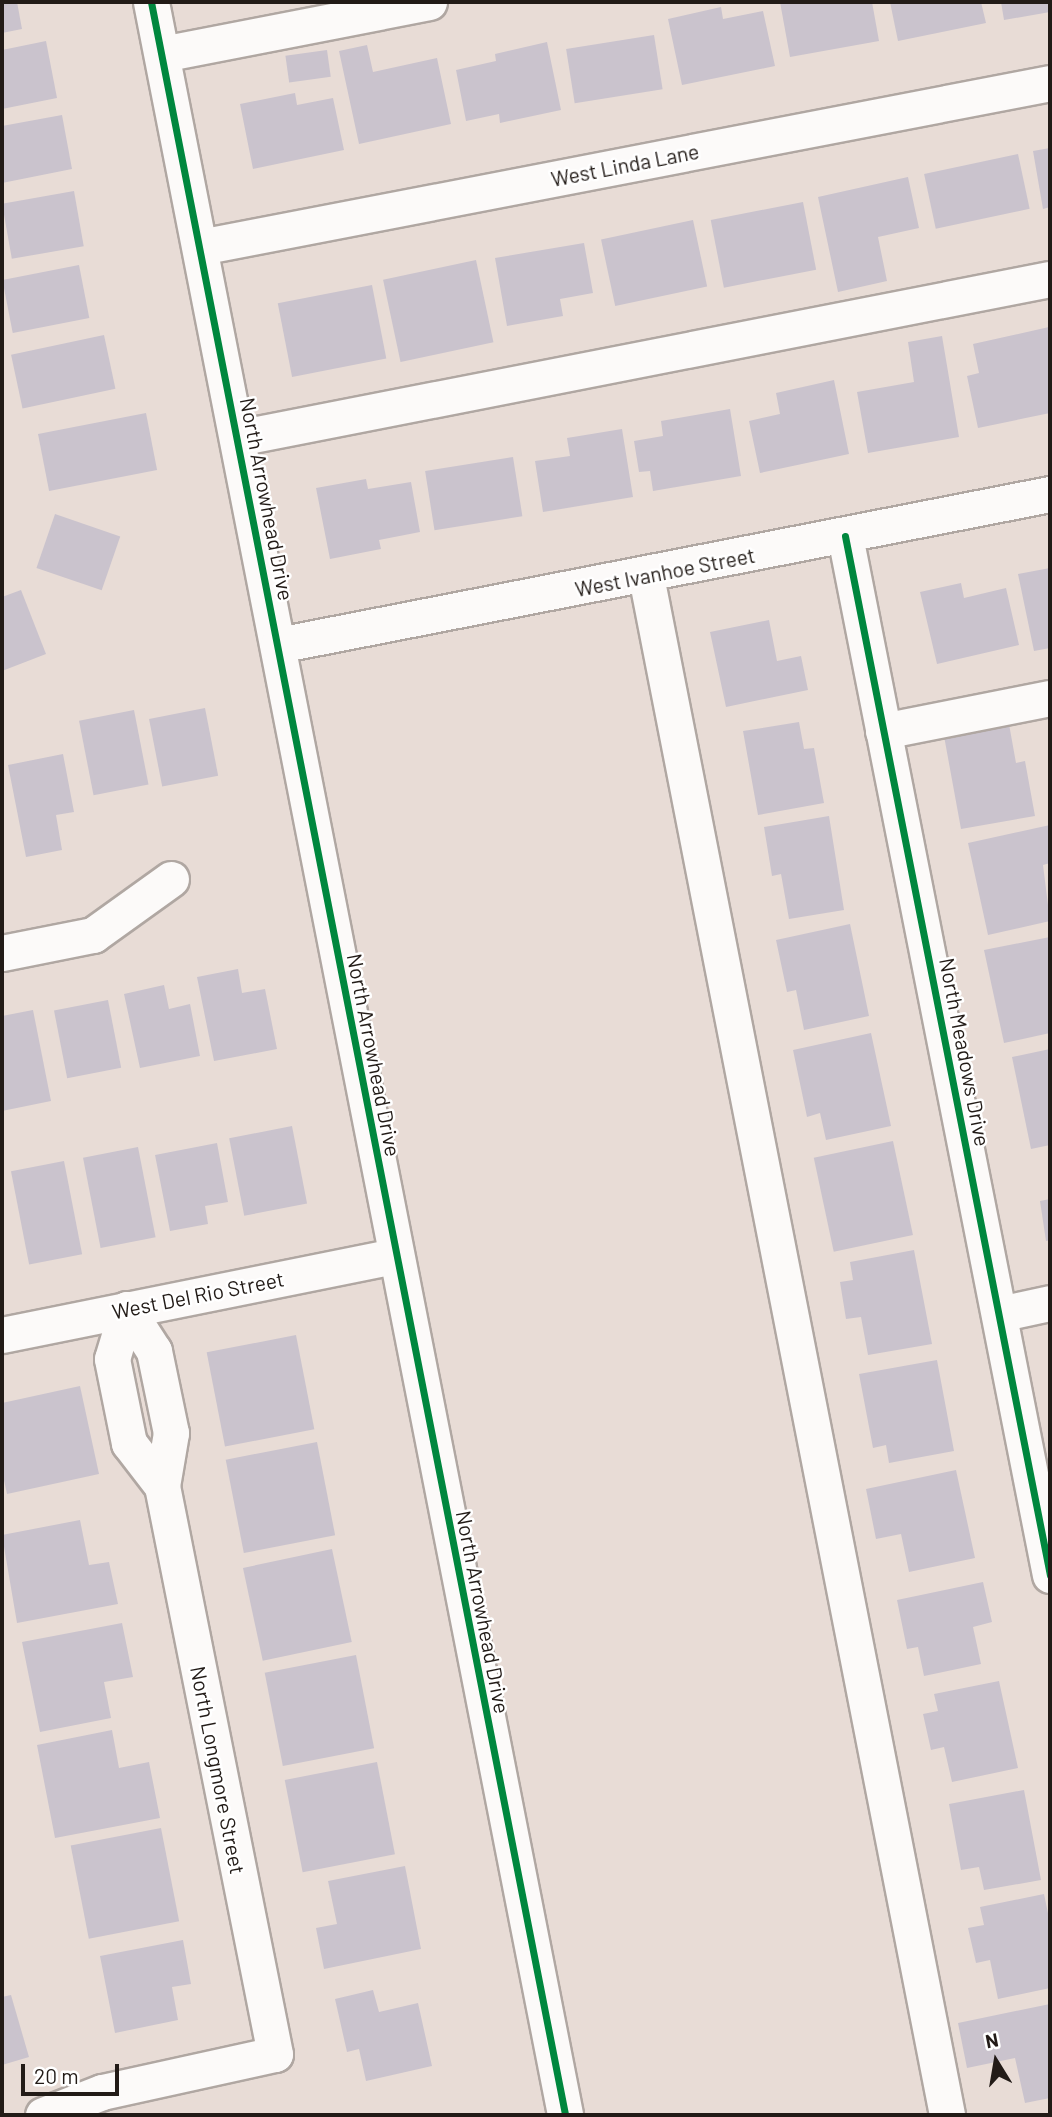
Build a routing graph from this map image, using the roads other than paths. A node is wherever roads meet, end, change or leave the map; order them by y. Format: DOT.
graph roads {
  1 [pos="151,2"];
  2 [pos="429,2"];
  3 [pos="162,54"];
  4 [pos="1050,83"];
  5 [pos="200,247"];
  6 [pos="1050,279"];
  7 [pos="237,438"];
  8 [pos="1050,494"];
  9 [pos="845,536"];
  10 [pos="646,576"];
  11 [pos="278,645"];
  12 [pos="1050,698"];
  13 [pos="883,731"];
  14 [pos="171,879"];
  15 [pos="2,953"];
  16 [pos="394,1256"];
  17 [pos="1050,1303"];
  18 [pos="127,1310"];
  19 [pos="999,1314"];
  20 [pos="2,1335"];
  21 [pos="1043,1504"];
  22 [pos="1050,1575"];
  23 [pos="43,2115"];
  24 [pos="565,2115"];
  25 [pos="947,2115"];
  1 -- 3 [label="street, North Arrowhead Drive"];
  2 -- 3 [label="street"];
  3 -- 5 [label="street, North Arrowhead Drive"];
  4 -- 5 [label="street, West Linda Lane"];
  5 -- 7 [label="street, North Arrowhead Drive"];
  6 -- 7 [label="street"];
  7 -- 11 [label="street, North Arrowhead Drive"];
  8 -- 9 [label="street, West Ivanhoe Street"];
  9 -- 10 [label="street, West Ivanhoe Street"];
  9 -- 13 [label="street, North Meadows Drive"];
  10 -- 11 [label="street, West Ivanhoe Street"];
  10 -- 25 [label="street"];
  11 -- 16 [label="street, North Arrowhead Drive"];
  12 -- 13 [label="street"];
  13 -- 19 [label="street, North Meadows Drive"];
  14 -- 15 [label="street"];
  16 -- 18 [label="street, West Del Rio Street"];
  16 -- 24 [label="street, North Arrowhead Drive"];
  17 -- 19 [label="street"];
  18 -- 20 [label="street, West Del Rio Street"];
  18 -- 23 [label="street, North Longmore Street"];
  19 -- 21 [label="street, North Meadows Drive"];
  21 -- 22 [label="street, North Meadows Drive"];
}
